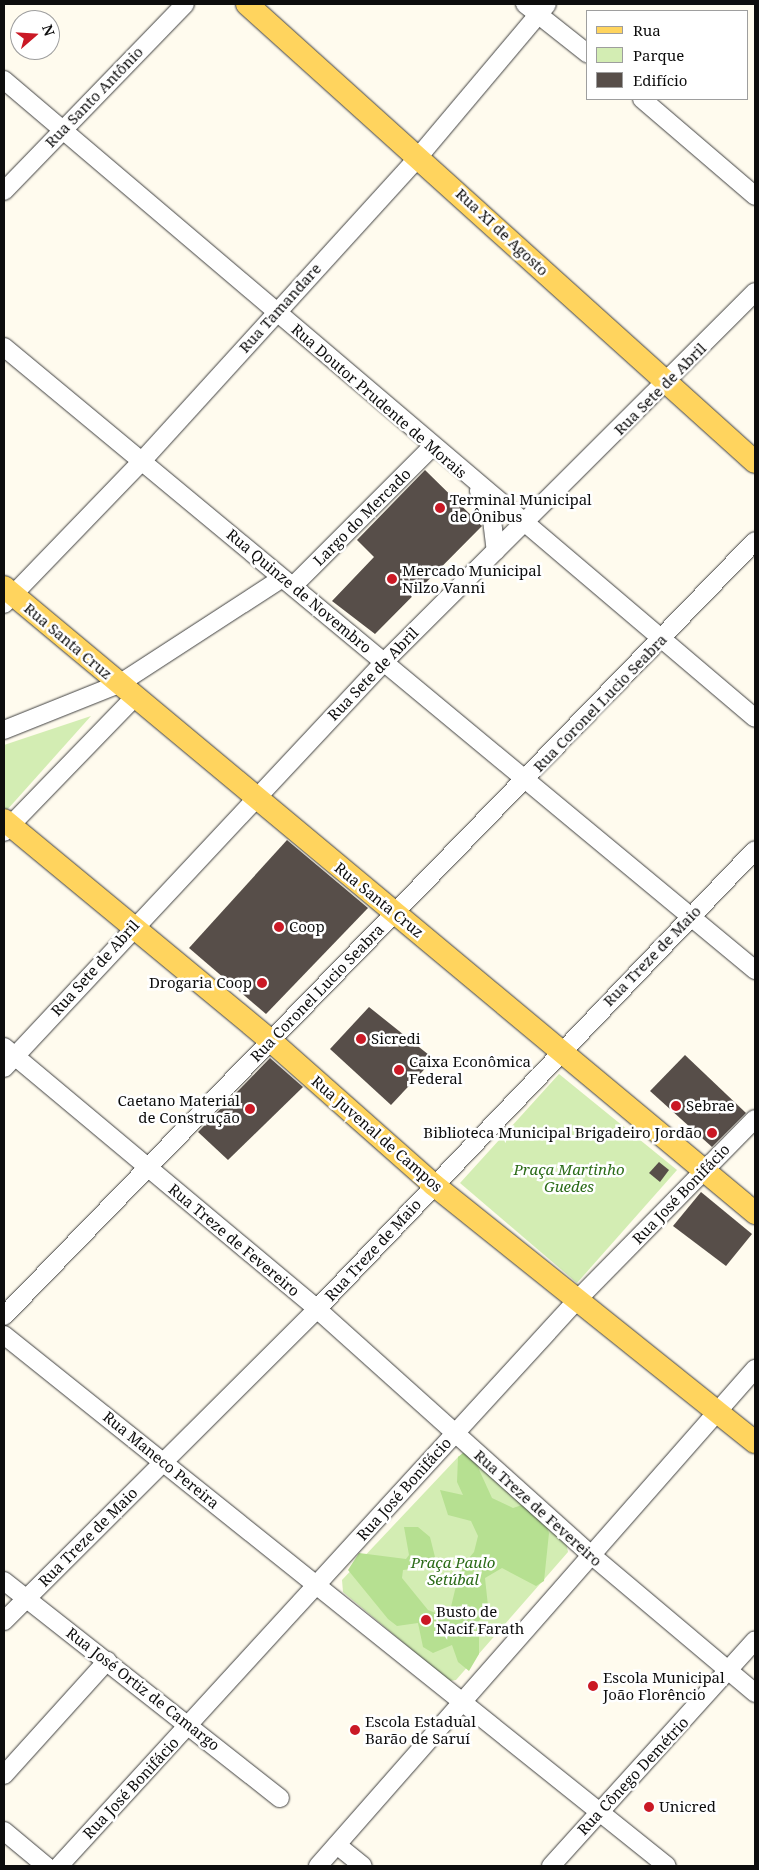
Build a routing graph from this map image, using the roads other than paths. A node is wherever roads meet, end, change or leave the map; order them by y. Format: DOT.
graph roads {
  1 [pos="185,4"];
  2 [pos="247,4"];
  3 [pos="536,7"];
  4 [pos="586,52"];
  5 [pos="4,80"];
  6 [pos="643,100"];
  7 [pos="62,130"];
  8 [pos="420,155"];
  9 [pos="4,190"];
  10 [pos="755,196"];
  11 [pos="755,292"];
  12 [pos="276,312"];
  13 [pos="4,347"];
  14 [pos="666,384"];
  15 [pos="432,448"];
  16 [pos="142,461"];
  17 [pos="755,462"];
  18 [pos="474,482"];
  19 [pos="524,523"];
  20 [pos="755,541"];
  21 [pos="496,551"];
  22 [pos="287,582"];
  23 [pos="7,595"];
  24 [pos="661,641"];
  25 [pos="384,662"];
  26 [pos="127,691"];
  27 [pos="755,718"];
  28 [pos="4,730"];
  29 [pos="526,779"];
  30 [pos="254,799"];
  31 [pos="6,826"];
  32 [pos="755,850"];
  33 [pos="395,913"];
  34 [pos="692,916"];
  35 [pos="132,927"];
  36 [pos="755,970"];
  37 [pos="270,1040"];
  38 [pos="559,1050"];
  39 [pos="7,1058"];
  40 [pos="755,1118"];
  41 [pos="148,1168"];
  42 [pos="704,1172"];
  43 [pos="434,1185"];
  44 [pos="755,1213"];
  45 [pos="579,1298"];
  46 [pos="317,1309"];
  47 [pos="4,1316"];
  48 [pos="4,1335"];
  49 [pos="755,1369"];
  50 [pos="717,1410"];
  51 [pos="455,1433"];
  52 [pos="755,1442"];
  53 [pos="163,1462"];
  54 [pos="590,1554"];
  55 [pos="4,1581"];
  56 [pos="317,1585"];
  57 [pos="26,1599"];
  58 [pos="4,1621"];
  59 [pos="755,1640"];
  60 [pos="107,1661"];
  61 [pos="729,1672"];
  62 [pos="755,1693"];
  63 [pos="459,1704"];
  64 [pos="190,1724"];
  65 [pos="4,1775"];
  66 [pos="280,1798"];
  67 [pos="598,1812"];
  68 [pos="6,1837"];
  69 [pos="337,1845"];
  70 [pos="46,1866"];
  71 [pos="59,1866"];
  72 [pos="318,1866"];
  73 [pos="363,1866"];
  74 [pos="551,1866"];
  75 [pos="666,1866"];
  1 -- 7 [label="street, Rua Santo Antônio"];
  2 -- 8 [label="main road, Rua XI de Agosto"];
  3 -- 4 [label="street"];
  3 -- 8 [label="street, Rua Tamandare"];
  5 -- 7 [label="street, Rua Doutor Prudente de Morais"];
  6 -- 10 [label="street"];
  7 -- 9 [label="street, Rua Santo Antônio"];
  7 -- 12 [label="street, Rua Doutor Prudente de Morais"];
  8 -- 12 [label="street, Rua Tamandare"];
  8 -- 14 [label="main road, Rua XI de Agosto"];
  11 -- 14 [label="street, Rua Sete de Abril"];
  12 -- 15 [label="street, Rua Doutor Prudente de Morais"];
  12 -- 16 [label="street, Rua Tamandare"];
  13 -- 16 [label="street, Rua Quinze de Novembro"];
  14 -- 17 [label="main road, Rua XI de Agosto"];
  14 -- 19 [label="street, Rua Sete de Abril"];
  15 -- 18 [label="street, Rua Doutor Prudente de Morais"];
  15 -- 22 [label="street, Largo do Mercado"];
  16 -- 22 [label="street, Rua Quinze de Novembro"];
  16 -- 23 [label="street, Rua Tamandare"];
  18 -- 19 [label="street, Rua Doutor Prudente de Morais"];
  18 -- 21 [label="street"];
  19 -- 21 [label="street, Rua Sete de Abril"];
  19 -- 24 [label="street, Rua Doutor Prudente de Morais"];
  20 -- 24 [label="street, Rua Coronel Lucio Seabra"];
  21 -- 25 [label="street, Rua Sete de Abril"];
  22 -- 25 [label="street, Rua Quinze de Novembro"];
  22 -- 26 [label="street, Largo do Mercado"];
  23 -- 26 [label="main road, Rua Santa Cruz"];
  24 -- 27 [label="street, Rua Doutor Prudente de Morais"];
  24 -- 29 [label="street, Rua Coronel Lucio Seabra"];
  25 -- 29 [label="street, Rua Quinze de Novembro"];
  25 -- 30 [label="street, Rua Sete de Abril"];
  26 -- 28 [label="street"];
  26 -- 30 [label="main road, Rua Santa Cruz"];
  26 -- 31 [label="street"];
  29 -- 33 [label="street, Rua Coronel Lucio Seabra"];
  29 -- 34 [label="street, Rua Quinze de Novembro"];
  30 -- 33 [label="main road, Rua Santa Cruz"];
  30 -- 35 [label="street, Rua Sete de Abril"];
  31 -- 35 [label="main road, Rua Juvenal de Campos"];
  32 -- 34 [label="street, Rua Treze de Maio"];
  33 -- 37 [label="street, Rua Coronel Lucio Seabra"];
  33 -- 38 [label="main road, Rua Santa Cruz"];
  34 -- 36 [label="street, Rua Quinze de Novembro"];
  34 -- 38 [label="street, Rua Treze de Maio"];
  35 -- 37 [label="main road, Rua Juvenal de Campos"];
  35 -- 39 [label="street, Rua Sete de Abril"];
  37 -- 41 [label="street, Rua Coronel Lucio Seabra"];
  37 -- 43 [label="main road, Rua Juvenal de Campos"];
  38 -- 42 [label="main road, Rua Santa Cruz"];
  38 -- 43 [label="street, Rua Treze de Maio"];
  39 -- 41 [label="street, Rua Treze de Fevereiro"];
  40 -- 42 [label="street, Rua José Bonifácio"];
  41 -- 46 [label="street, Rua Treze de Fevereiro"];
  41 -- 47 [label="street, Rua Coronel Lucio Seabra"];
  42 -- 44 [label="main road, Rua Santa Cruz"];
  42 -- 45 [label="street, Rua José Bonifácio"];
  43 -- 45 [label="main road, Rua Juvenal de Campos"];
  43 -- 46 [label="street, Rua Treze de Maio"];
  45 -- 50 [label="main road, Rua Juvenal de Campos"];
  45 -- 51 [label="street, Rua José Bonifácio"];
  46 -- 51 [label="street, Rua Treze de Fevereiro"];
  46 -- 53 [label="street, Rua Treze de Maio"];
  48 -- 53 [label="street, Rua Maneco Pereira"];
  49 -- 50 [label="street"];
  50 -- 52 [label="main road, Rua Juvenal de Campos"];
  50 -- 54 [label="street"];
  51 -- 54 [label="street, Rua Treze de Fevereiro"];
  51 -- 56 [label="street, Rua José Bonifácio"];
  53 -- 56 [label="street, Rua Maneco Pereira"];
  53 -- 57 [label="street, Rua Treze de Maio"];
  54 -- 61 [label="street, Rua Treze de Fevereiro"];
  54 -- 63 [label="street"];
  55 -- 57 [label="street, Rua José Ortiz de Camargo"];
  56 -- 63 [label="street"];
  56 -- 64 [label="street, Rua José Bonifácio"];
  57 -- 58 [label="street, Rua Treze de Maio"];
  57 -- 60 [label="street, Rua José Ortiz de Camargo"];
  59 -- 61 [label="street, Rua Cônego Demétrio"];
  60 -- 64 [label="street, Rua José Ortiz de Camargo"];
  60 -- 65 [label="street"];
  61 -- 62 [label="street, Rua Treze de Fevereiro"];
  61 -- 67 [label="street, Rua Cônego Demétrio"];
  63 -- 67 [label="street"];
  63 -- 69 [label="street"];
  64 -- 66 [label="street, Rua José Ortiz de Camargo"];
  64 -- 71 [label="street, Rua José Bonifácio"];
  67 -- 74 [label="street, Rua Cônego Demétrio"];
  67 -- 75 [label="street"];
  68 -- 70 [label="street"];
  69 -- 72 [label="street"];
  69 -- 73 [label="street"];
}
